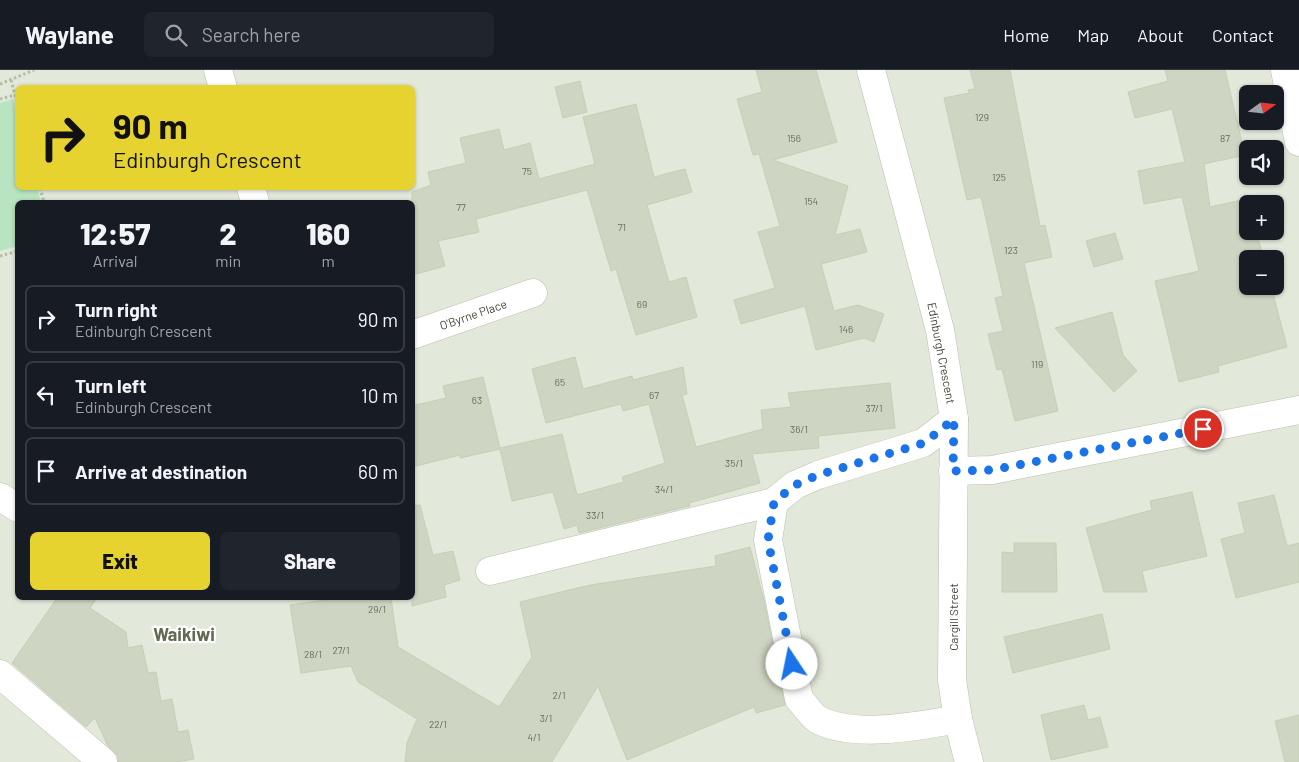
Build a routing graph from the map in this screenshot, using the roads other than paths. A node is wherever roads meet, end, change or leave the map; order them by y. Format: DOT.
graph roads {
  1 [pos="218,70"];
  2 [pos="871,70"];
  3 [pos="1285,70"];
  4 [pos="222,85"];
  5 [pos="1299,142"];
  6 [pos="534,294"];
  7 [pos="415,333"];
  8 [pos="1299,410"];
  9 [pos="954,419"];
  10 [pos="953,471"];
  11 [pos="0,497"];
  12 [pos="774,502"];
  13 [pos="15,506"];
  14 [pos="490,571"];
  15 [pos="0,674"];
  16 [pos="958,719"];
  17 [pos="103,762"];
  18 [pos="969,762"];
  1 -- 4 [label="street"];
  2 -- 9 [label="street, Edinburgh Crescent"];
  3 -- 5 [label="street"];
  6 -- 7 [label="street, O'Byrne Place"];
  8 -- 10 [label="street"];
  9 -- 10 [label="street, Edinburgh Crescent"];
  9 -- 12 [label="street"];
  10 -- 16 [label="street, Cargill Street"];
  11 -- 13 [label="street"];
  12 -- 14 [label="street"];
  12 -- 16 [label="street"];
  15 -- 17 [label="street"];
  16 -- 18 [label="street, Cargill Street"];
}
